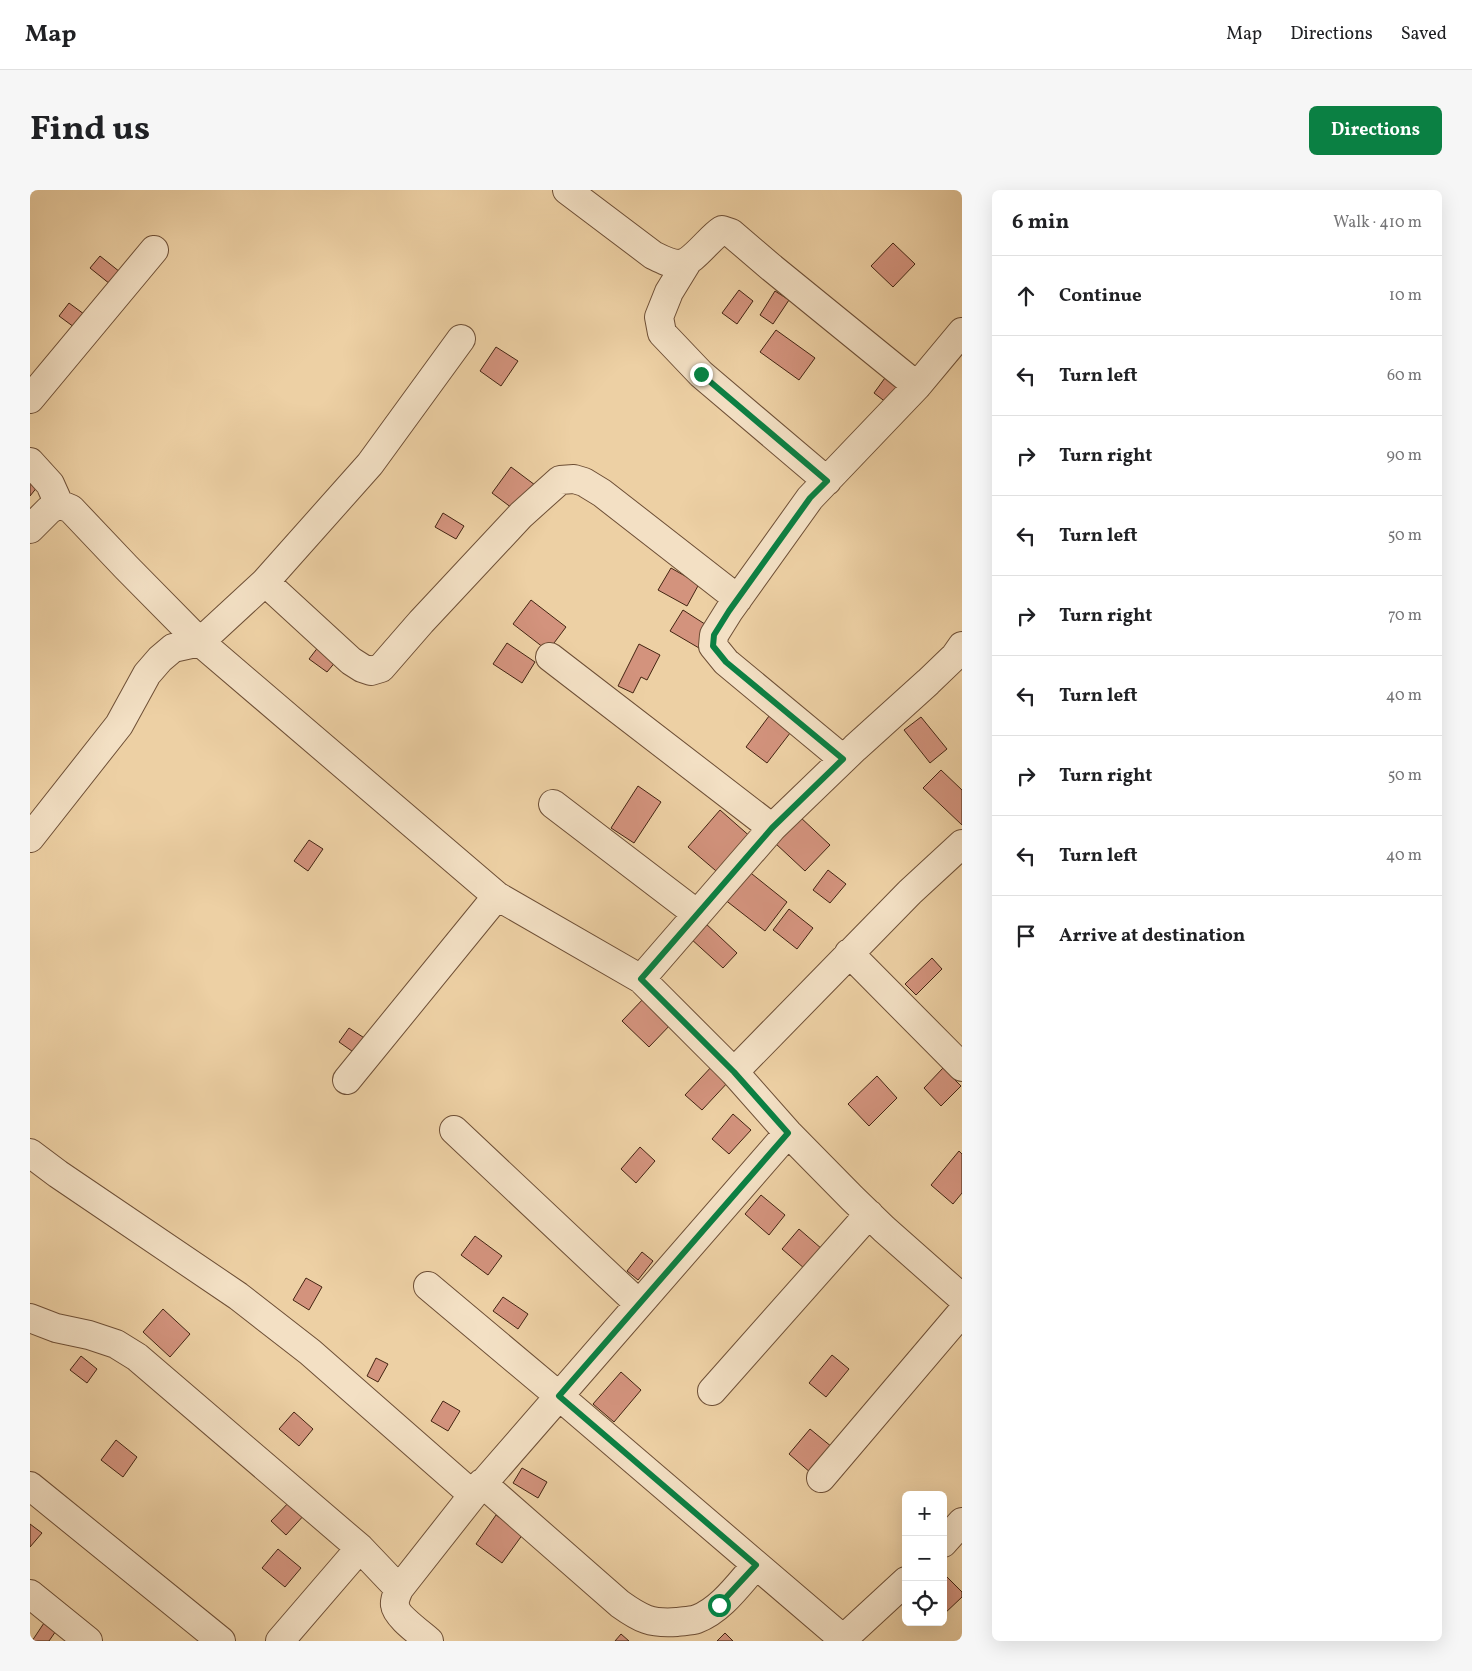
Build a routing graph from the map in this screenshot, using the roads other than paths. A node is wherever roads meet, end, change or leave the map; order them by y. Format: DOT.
graph roads {
  1 [pos="567,190"];
  2 [pos="154,250"];
  3 [pos="688,262"];
  4 [pos="962,332"];
  5 [pos="461,339"];
  6 [pos="917,386"];
  7 [pos="30,399"];
  8 [pos="30,462"];
  9 [pos="827,481"];
  10 [pos="59,504"];
  11 [pos="30,529"];
  12 [pos="265,582"];
  13 [pos="738,598"];
  14 [pos="200,642"];
  15 [pos="962,646"];
  16 [pos="550,657"];
  17 [pos="843,759"];
  18 [pos="553,804"];
  19 [pos="772,828"];
  20 [pos="30,838"];
  21 [pos="962,844"];
  22 [pos="497,896"];
  23 [pos="697,914"];
  24 [pos="850,953"];
  25 [pos="641,979"];
  26 [pos="962,1067"];
  27 [pos="734,1072"];
  28 [pos="347,1080"];
  29 [pos="454,1130"];
  30 [pos="788,1133"];
  31 [pos="30,1153"];
  32 [pos="869,1214"];
  33 [pos="428,1286"];
  34 [pos="962,1298"];
  35 [pos="638,1304"];
  36 [pos="962,1312"];
  37 [pos="30,1318"];
  38 [pos="712,1391"];
  39 [pos="559,1396"];
  40 [pos="821,1478"];
  41 [pos="30,1486"];
  42 [pos="477,1489"];
  43 [pos="962,1522"];
  44 [pos="947,1539"];
  45 [pos="360,1548"];
  46 [pos="756,1565"];
  47 [pos="902,1585"];
  48 [pos="399,1589"];
  49 [pos="30,1594"];
  50 [pos="78,1638"];
  51 [pos="842,1640"];
  52 [pos="221,1641"];
  53 [pos="280,1641"];
  54 [pos="429,1641"];
  1 -- 3 [label="street"];
  2 -- 7 [label="street"];
  3 -- 6 [label="street"];
  3 -- 9 [label="street"];
  4 -- 6 [label="street"];
  5 -- 12 [label="street"];
  6 -- 9 [label="street"];
  8 -- 10 [label="street"];
  9 -- 13 [label="street"];
  10 -- 11 [label="street"];
  10 -- 14 [label="street"];
  12 -- 13 [label="street"];
  12 -- 14 [label="street"];
  13 -- 17 [label="street"];
  14 -- 20 [label="street"];
  14 -- 22 [label="street"];
  15 -- 17 [label="street"];
  16 -- 19 [label="street"];
  17 -- 19 [label="street"];
  18 -- 23 [label="street"];
  19 -- 23 [label="street"];
  21 -- 24 [label="street"];
  22 -- 25 [label="street"];
  22 -- 28 [label="street"];
  23 -- 25 [label="street"];
  24 -- 26 [label="street"];
  24 -- 27 [label="street"];
  25 -- 27 [label="street"];
  27 -- 30 [label="street"];
  29 -- 35 [label="street"];
  30 -- 32 [label="street"];
  30 -- 35 [label="street"];
  31 -- 42 [label="street"];
  32 -- 34 [label="street"];
  32 -- 38 [label="street"];
  33 -- 39 [label="street"];
  35 -- 39 [label="street"];
  36 -- 40 [label="street"];
  37 -- 45 [label="street"];
  39 -- 42 [label="street"];
  39 -- 46 [label="street"];
  41 -- 52 [label="street"];
  42 -- 46 [label="street"];
  42 -- 48 [label="street"];
  43 -- 44 [label="street"];
  45 -- 48 [label="street"];
  45 -- 53 [label="street"];
  46 -- 51 [label="street"];
  47 -- 51 [label="street"];
  48 -- 54 [label="street"];
  49 -- 50 [label="street"];
}
